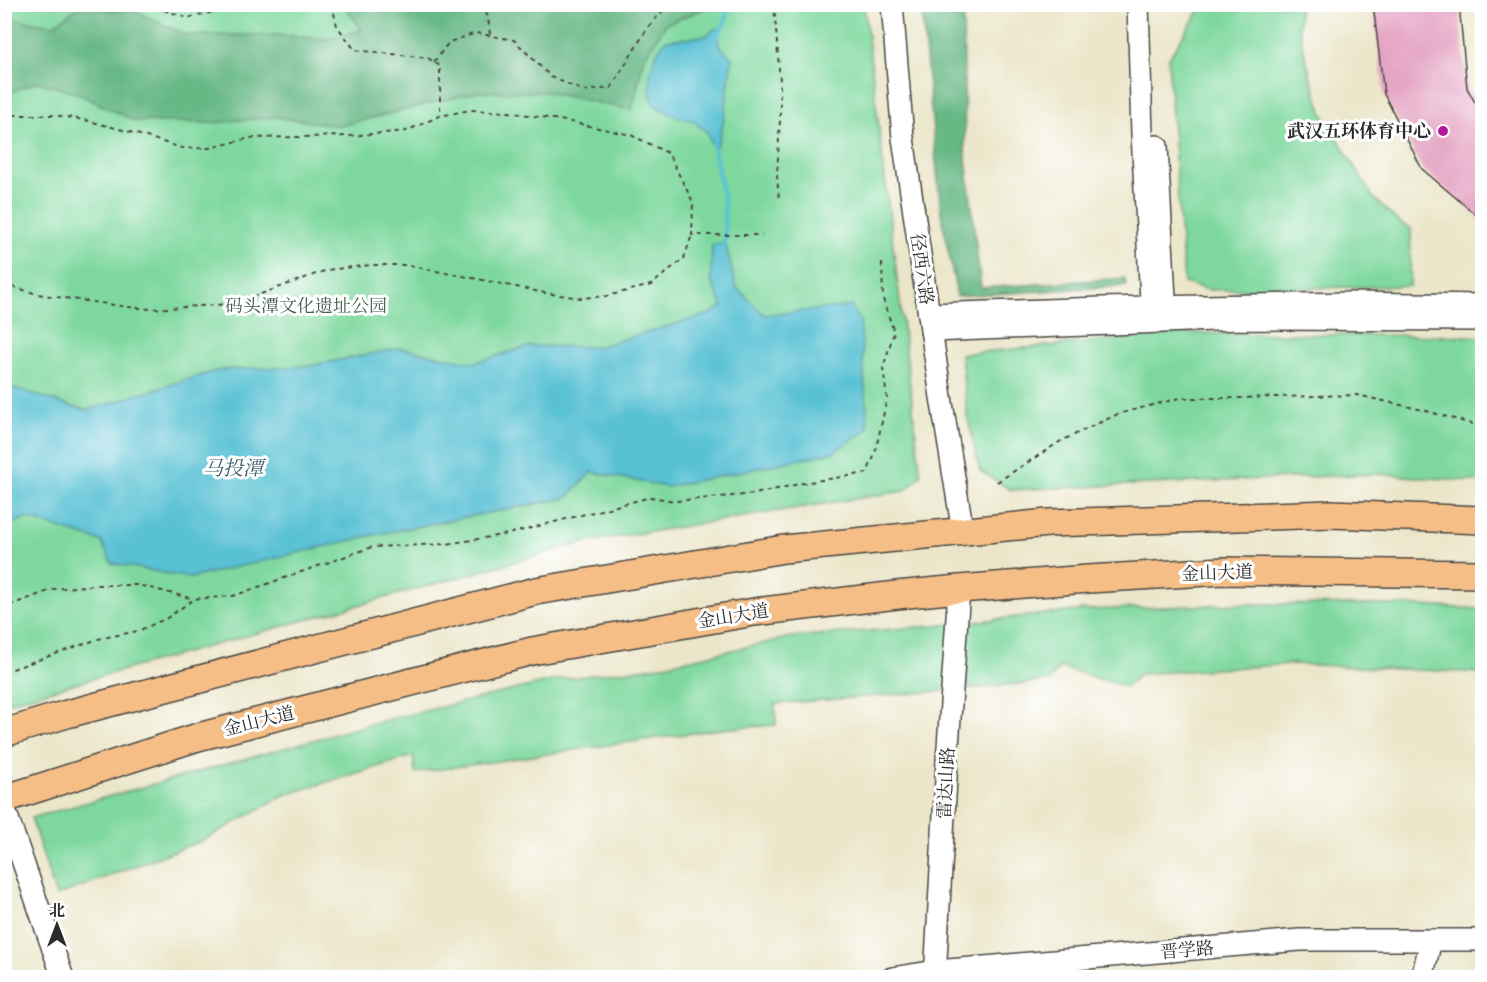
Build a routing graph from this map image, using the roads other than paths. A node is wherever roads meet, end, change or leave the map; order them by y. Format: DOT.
graph roads {
  1 [pos="892,4"];
  2 [pos="1138,4"];
  3 [pos="1152,4"];
  4 [pos="1482,305"];
  5 [pos="1158,314"];
  6 [pos="1482,321"];
  7 [pos="930,322"];
  8 [pos="1482,520"];
  9 [pos="963,532"];
  10 [pos="1482,574"];
  11 [pos="959,589"];
  12 [pos="4,734"];
  13 [pos="4,799"];
  14 [pos="4,807"];
  15 [pos="1431,940"];
  16 [pos="1482,940"];
  17 [pos="936,974"];
  18 [pos="63,978"];
  19 [pos="892,978"];
  20 [pos="1422,978"];
  1 -- 7 [label="street, 径西六路"];
  2 -- 5 [label="street"];
  3 -- 5 [label="street"];
  4 -- 5 [label="street"];
  5 -- 6 [label="street"];
  5 -- 7 [label="street"];
  7 -- 9 [label="street, 径西六路"];
  8 -- 9 [label="main road"];
  9 -- 12 [label="main road"];
  10 -- 11 [label="main road, 金山大道"];
  11 -- 13 [label="main road, 金山大道"];
  11 -- 17 [label="street, 雷达山路"];
  14 -- 18 [label="street"];
  15 -- 16 [label="street, 晋学路"];
  15 -- 17 [label="street, 晋学路"];
  15 -- 20 [label="street"];
  17 -- 19 [label="street, 晋学路"];
}
